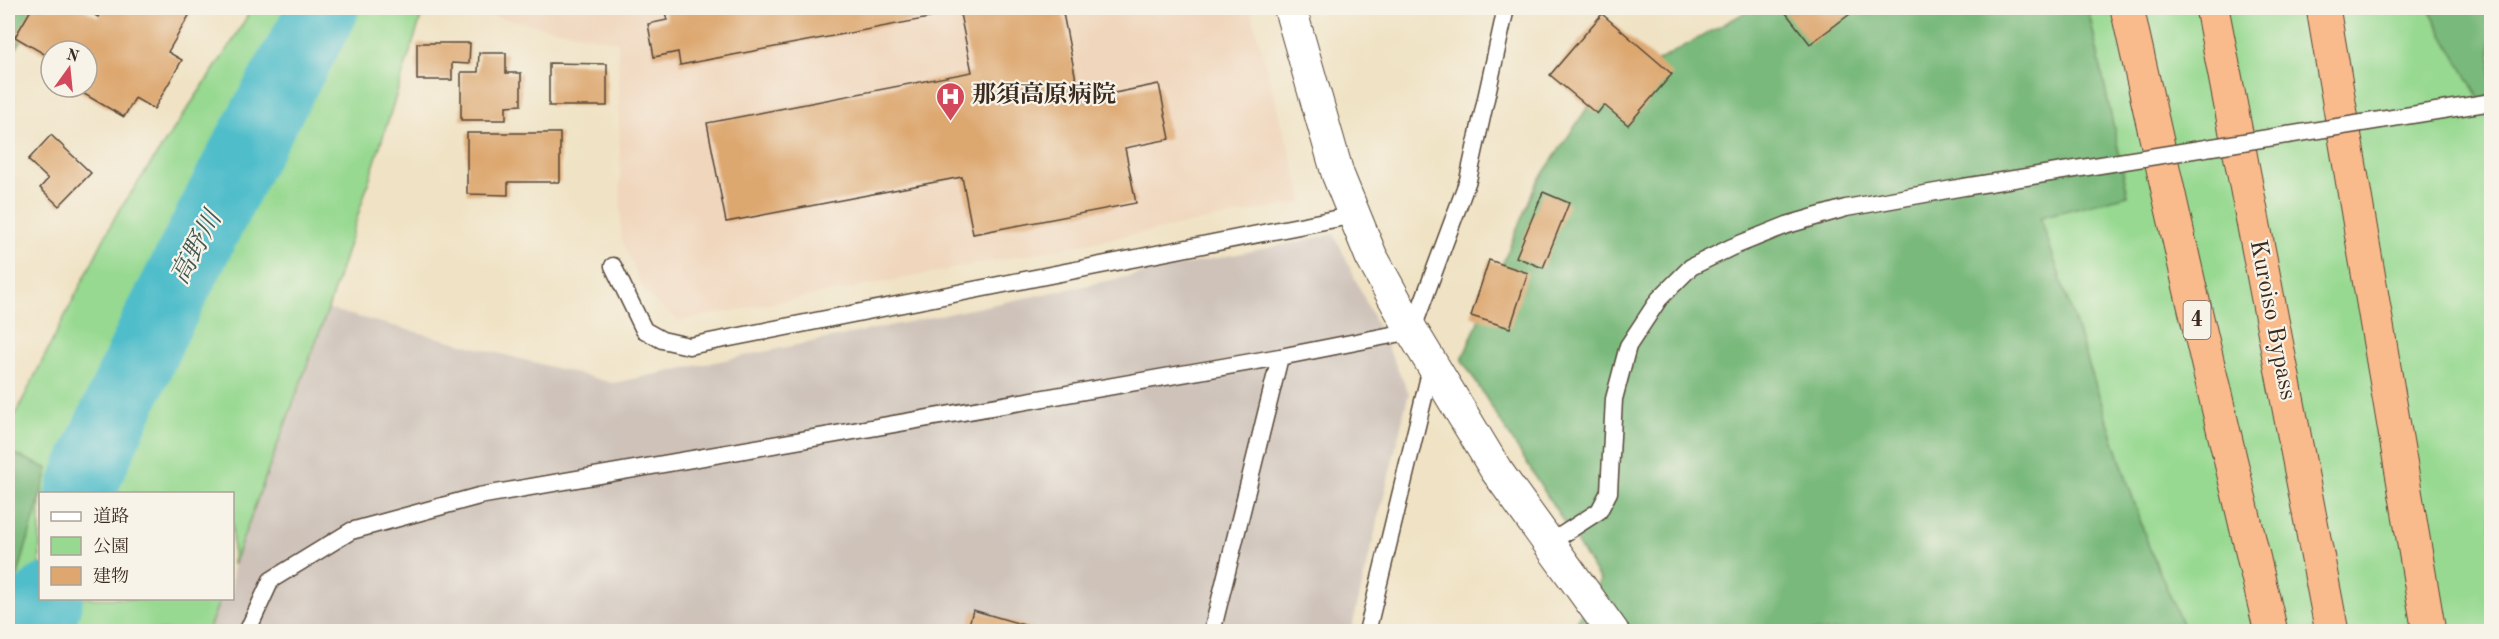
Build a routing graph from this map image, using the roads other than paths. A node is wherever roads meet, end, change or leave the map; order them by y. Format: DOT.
graph roads {
  1 [pos="1290,8"];
  2 [pos="1506,8"];
  3 [pos="2127,8"];
  4 [pos="2211,8"];
  5 [pos="2323,8"];
  6 [pos="2492,102"];
  7 [pos="1354,215"];
  8 [pos="613,266"];
  9 [pos="1412,331"];
  10 [pos="1280,357"];
  11 [pos="1432,364"];
  12 [pos="1548,544"];
  13 [pos="247,632"];
  14 [pos="1212,632"];
  15 [pos="1367,632"];
  16 [pos="1613,632"];
  17 [pos="2271,632"];
  18 [pos="2332,632"];
  19 [pos="2429,632"];
  1 -- 7 [label="street"];
  2 -- 9 [label="lane"];
  3 -- 17 [label="highway, 4"];
  4 -- 18 [label="highway, Kuroiso Bypass"];
  5 -- 19 [label="highway"];
  6 -- 12 [label="lane, bridge"];
  7 -- 8 [label="lane"];
  7 -- 9 [label="street"];
  9 -- 10 [label="lane"];
  9 -- 11 [label="street"];
  10 -- 13 [label="lane"];
  10 -- 14 [label="lane"];
  11 -- 12 [label="street"];
  11 -- 15 [label="lane"];
  12 -- 16 [label="street"];
}
